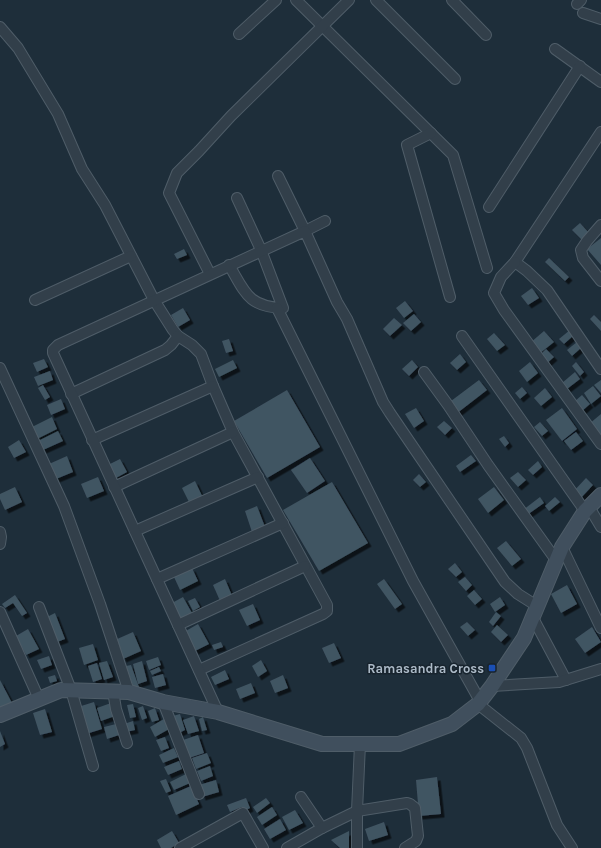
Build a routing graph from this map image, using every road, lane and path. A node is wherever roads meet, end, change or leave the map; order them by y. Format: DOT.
graph roads {
  1 [pos="276,0"];
  2 [pos="296,0"];
  3 [pos="349,0"];
  4 [pos="376,0"];
  5 [pos="452,0"];
  6 [pos="584,13"];
  7 [pos="601,19"];
  8 [pos="322,26"];
  9 [pos="0,27"];
  10 [pos="239,34"];
  11 [pos="486,35"];
  12 [pos="555,49"];
  13 [pos="580,66"];
  14 [pos="455,79"];
  15 [pos="601,82"];
  16 [pos="601,132"];
  17 [pos="431,133"];
  18 [pos="278,176"];
  19 [pos="237,198"];
  20 [pos="489,207"];
  21 [pos="325,221"];
  22 [pos="601,225"];
  23 [pos="305,231"];
  24 [pos="261,250"];
  25 [pos="131,256"];
  26 [pos="514,262"];
  27 [pos="230,265"];
  28 [pos="487,268"];
  29 [pos="210,274"];
  30 [pos="601,281"];
  31 [pos="450,297"];
  32 [pos="35,300"];
  33 [pos="154,300"];
  34 [pos="277,308"];
  35 [pos="178,336"];
  36 [pos="462,336"];
  37 [pos="0,368"];
  38 [pos="601,369"];
  39 [pos="424,372"];
  40 [pos="213,386"];
  41 [pos="71,394"];
  42 [pos="233,432"];
  43 [pos="92,440"];
  44 [pos="601,444"];
  45 [pos="258,477"];
  46 [pos="114,487"];
  47 [pos="601,495"];
  48 [pos="587,509"];
  49 [pos="283,524"];
  50 [pos="601,527"];
  51 [pos="135,531"];
  52 [pos="0,532"];
  53 [pos="0,544"];
  54 [pos="559,553"];
  55 [pos="305,566"];
  56 [pos="156,579"];
  57 [pos="39,607"];
  58 [pos="0,612"];
  59 [pos="535,612"];
  60 [pos="178,625"];
  61 [pos="601,628"];
  62 [pos="601,669"];
  63 [pos="199,670"];
  64 [pos="566,680"];
  65 [pos="492,686"];
  66 [pos="70,690"];
  67 [pos="113,691"];
  68 [pos="129,692"];
  69 [pos="39,699"];
  70 [pos="163,702"];
  71 [pos="479,702"];
  72 [pos="218,712"];
  73 [pos="0,715"];
  74 [pos="128,743"];
  75 [pos="360,744"];
  76 [pos="93,766"];
  77 [pos="199,794"];
  78 [pos="301,797"];
  79 [pos="357,811"];
  80 [pos="322,828"];
  81 [pos="180,848"];
  82 [pos="263,848"];
  83 [pos="288,848"];
  84 [pos="357,848"];
  85 [pos="405,848"];
  86 [pos="572,848"];
  1 -- 10 [label="street"];
  2 -- 8 [label="street"];
  3 -- 8 [label="street"];
  4 -- 14 [label="street"];
  5 -- 11 [label="street"];
  6 -- 7 [label="street"];
  8 -- 17 [label="street"];
  8 -- 29 [label="street"];
  9 -- 25 [label="street"];
  12 -- 13 [label="street"];
  13 -- 15 [label="street"];
  13 -- 20 [label="street"];
  16 -- 26 [label="street"];
  17 -- 28 [label="street"];
  17 -- 31 [label="street"];
  18 -- 23 [label="street"];
  19 -- 24 [label="street"];
  21 -- 23 [label="street"];
  22 -- 30 [label="street"];
  23 -- 24 [label="street"];
  23 -- 59 [label="street"];
  24 -- 27 [label="street"];
  24 -- 34 [label="street"];
  25 -- 32 [label="street"];
  25 -- 33 [label="street"];
  26 -- 38 [label="street"];
  26 -- 44 [label="street"];
  27 -- 29 [label="street"];
  27 -- 34 [label="street"];
  29 -- 33 [label="street"];
  33 -- 35 [label="street"];
  33 -- 41 [label="street"];
  34 -- 71 [label="street"];
  35 -- 40 [label="street"];
  35 -- 41 [label="street"];
  36 -- 48 [label="street"];
  37 -- 68 [label="street"];
  39 -- 54 [label="street"];
  40 -- 42 [label="street"];
  40 -- 43 [label="street"];
  41 -- 43 [label="street"];
  42 -- 45 [label="street"];
  42 -- 46 [label="street"];
  43 -- 46 [label="street"];
  45 -- 49 [label="street"];
  45 -- 51 [label="street"];
  46 -- 51 [label="street"];
  47 -- 48 [label="main road"];
  48 -- 50 [label="street"];
  48 -- 54 [label="main road"];
  49 -- 55 [label="street"];
  49 -- 56 [label="street"];
  51 -- 56 [label="street"];
  52 -- 53 [label="street"];
  54 -- 59 [label="main road"];
  54 -- 61 [label="street"];
  55 -- 60 [label="street"];
  55 -- 63 [label="street"];
  56 -- 60 [label="street"];
  57 -- 66 [label="street"];
  58 -- 69 [label="street"];
  59 -- 64 [label="street"];
  59 -- 65 [label="main road"];
  60 -- 63 [label="street"];
  62 -- 64 [label="street"];
  63 -- 72 [label="street"];
  64 -- 65 [label="street"];
  65 -- 71 [label="main road"];
  66 -- 67 [label="main road"];
  66 -- 69 [label="main road"];
  66 -- 76 [label="street"];
  67 -- 68 [label="main road"];
  67 -- 74 [label="street"];
  68 -- 70 [label="main road"];
  69 -- 73 [label="main road"];
  70 -- 72 [label="main road"];
  70 -- 77 [label="street"];
  71 -- 75 [label="main road"];
  71 -- 86 [label="street"];
  72 -- 75 [label="main road"];
  75 -- 79 [label="street"];
  78 -- 80 [label="street"];
  79 -- 80 [label="street"];
  79 -- 84 [label="street"];
  79 -- 85 [label="street"];
  80 -- 83 [label="street"];
  81 -- 82 [label="street"];
}
